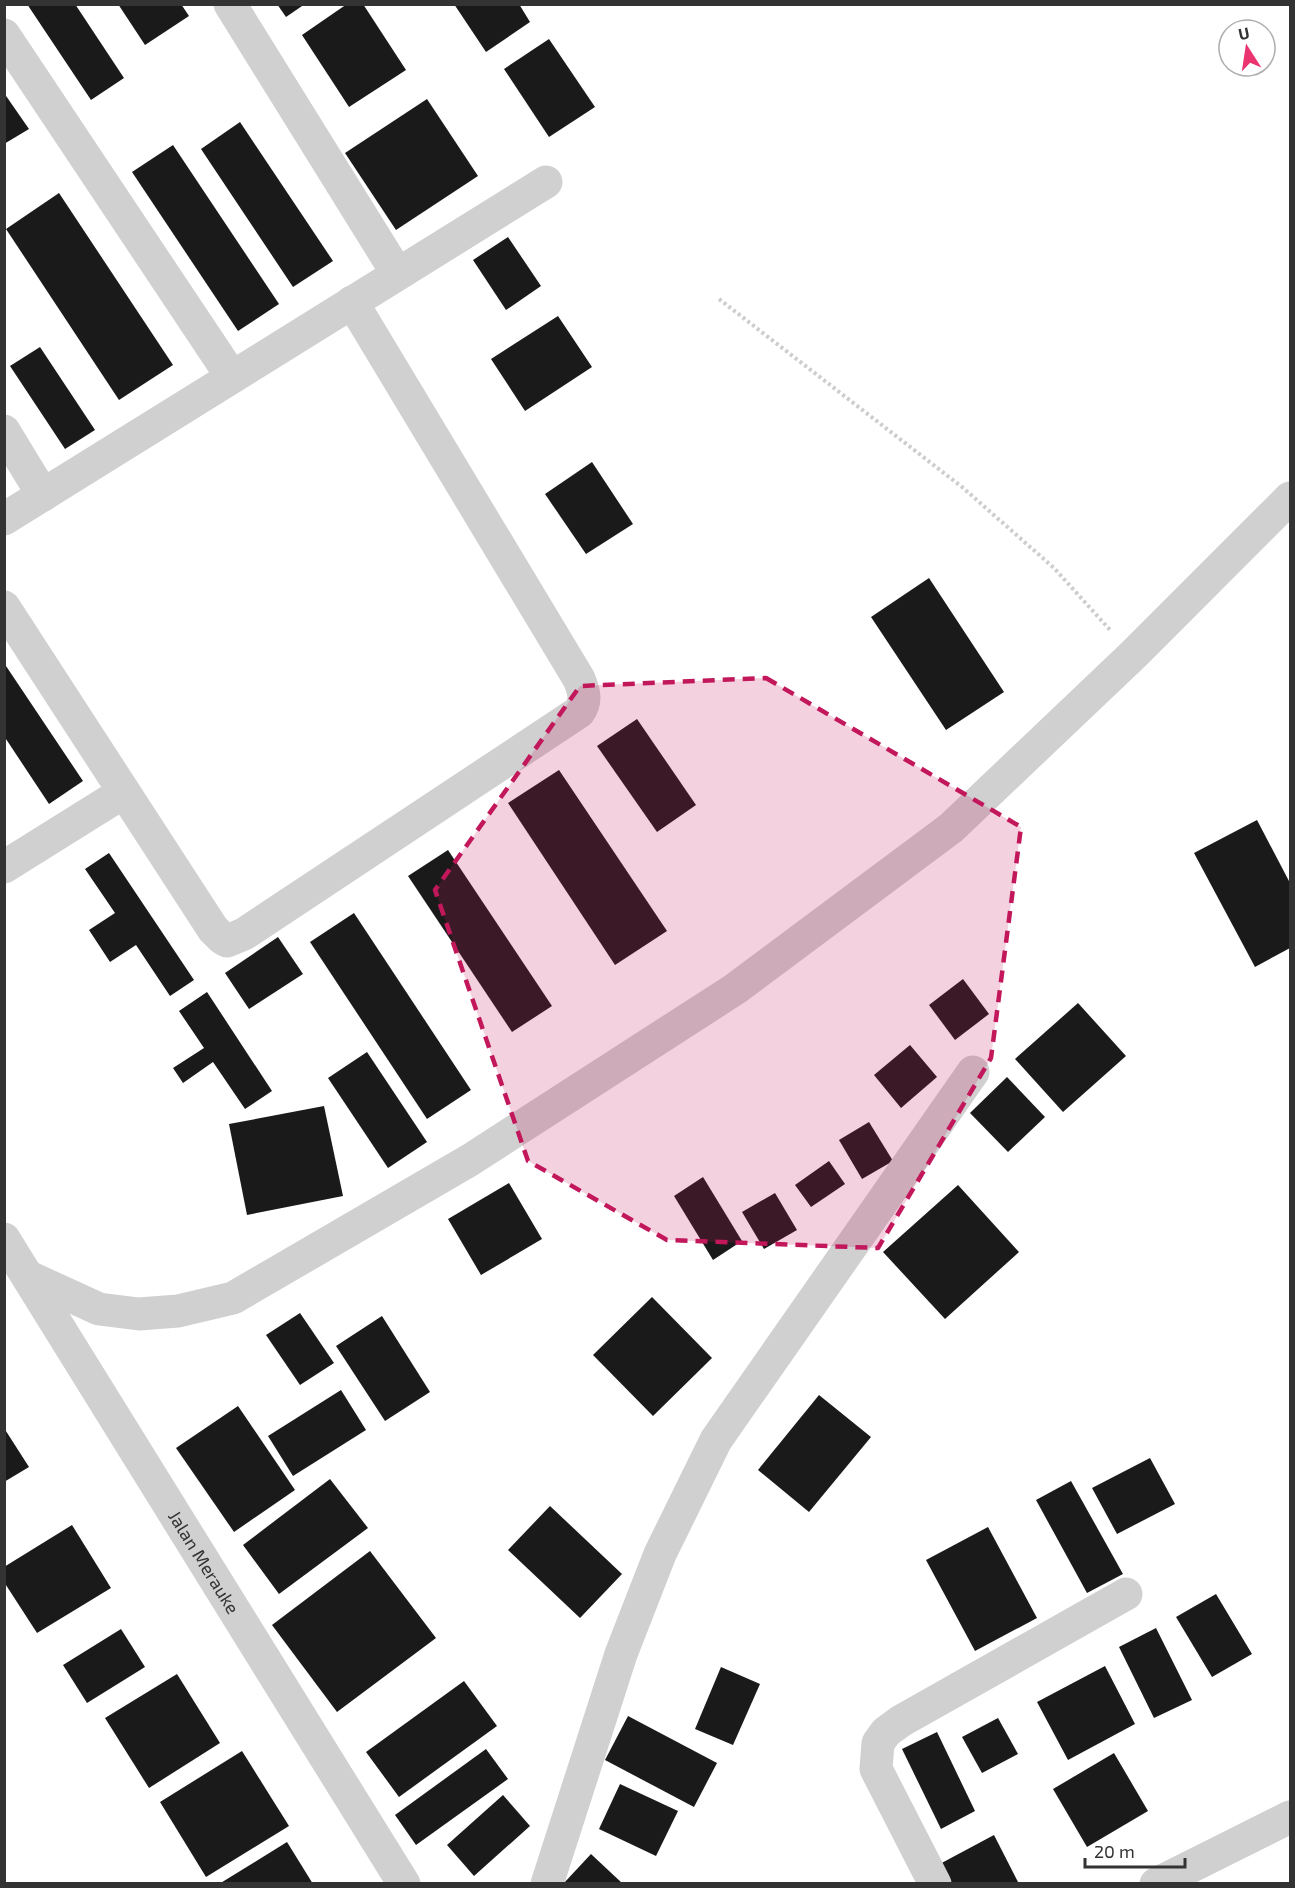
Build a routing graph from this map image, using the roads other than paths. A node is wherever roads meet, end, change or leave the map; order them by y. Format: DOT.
graph roads {
  1 [pos="230,4"];
  2 [pos="4,36"];
  3 [pos="546,182"];
  4 [pos="397,273"];
  5 [pos="352,302"];
  6 [pos="232,377"];
  7 [pos="4,431"];
  8 [pos="43,495"];
  9 [pos="1290,498"];
  10 [pos="4,519"];
  11 [pos="4,607"];
  12 [pos="124,792"];
  13 [pos="4,867"];
  14 [pos="973,1072"];
  15 [pos="4,1239"];
  16 [pos="28,1277"];
  17 [pos="1126,1594"];
  18 [pos="1290,1817"];
  19 [pos="404,1884"];
  20 [pos="547,1884"];
  21 [pos="935,1884"];
  22 [pos="1156,1884"];
  1 -- 4 [label="street"];
  2 -- 6 [label="street"];
  3 -- 4 [label="street"];
  4 -- 5 [label="street"];
  5 -- 6 [label="street"];
  5 -- 12 [label="street"];
  6 -- 8 [label="street"];
  7 -- 8 [label="street"];
  8 -- 10 [label="street"];
  9 -- 16 [label="street"];
  11 -- 12 [label="street"];
  12 -- 13 [label="street"];
  14 -- 20 [label="street"];
  15 -- 16 [label="street, Jalan Merauke"];
  16 -- 19 [label="street, Jalan Merauke"];
  17 -- 21 [label="street"];
  18 -- 22 [label="street"];
}
